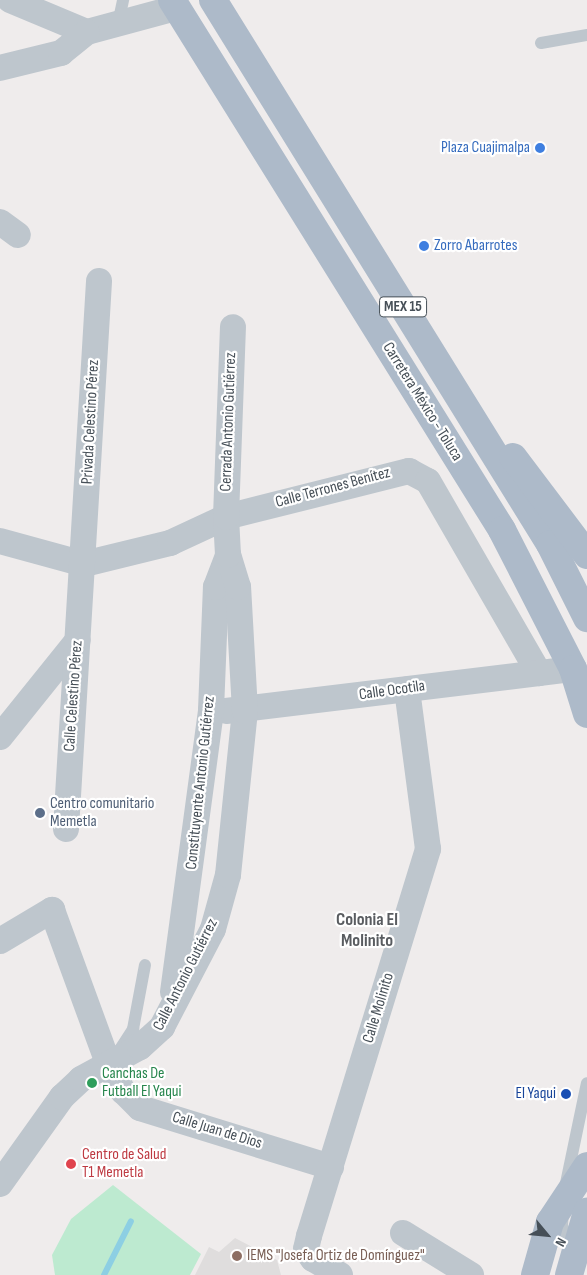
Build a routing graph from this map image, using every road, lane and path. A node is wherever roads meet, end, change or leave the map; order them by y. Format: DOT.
graph roads {
  1 [pos="10,0"];
  2 [pos="213,0"];
  3 [pos="174,4"];
  4 [pos="120,12"];
  5 [pos="87,32"];
  6 [pos="587,35"];
  7 [pos="541,43"];
  8 [pos="0,68"];
  9 [pos="99,281"];
  10 [pos="233,328"];
  11 [pos="445,374"];
  12 [pos="226,517"];
  13 [pos="0,541"];
  14 [pos="228,555"];
  15 [pos="587,555"];
  16 [pos="84,564"];
  17 [pos="587,618"];
  18 [pos="78,640"];
  19 [pos="573,668"];
  20 [pos="539,673"];
  21 [pos="407,689"];
  22 [pos="211,710"];
  23 [pos="245,711"];
  24 [pos="587,714"];
  25 [pos="0,737"];
  26 [pos="66,829"];
  27 [pos="0,941"];
  28 [pos="145,965"];
  29 [pos="170,1012"];
  30 [pos="109,1066"];
  31 [pos="587,1083"];
  32 [pos="587,1166"];
  33 [pos="331,1167"];
  34 [pos="0,1184"];
  35 [pos="587,1212"];
  36 [pos="402,1233"];
  37 [pos="572,1265"];
  38 [pos="340,1275"];
  39 [pos="471,1275"];
  40 [pos="535,1275"];
  1 -- 5 [label="street"];
  2 -- 11 [label="main road, MEX 15"];
  3 -- 4 [label="street"];
  3 -- 19 [label="main road, Carretera México - Toluca / MEX 15"];
  4 -- 5 [label="street"];
  5 -- 8 [label="street"];
  6 -- 7 [label="lane"];
  9 -- 16 [label="street, Privada Celestino Pérez"];
  10 -- 12 [label="street, Cerrada Antonio Gutiérrez"];
  11 -- 15 [label="main road"];
  11 -- 17 [label="main road, MEX 15"];
  12 -- 14 [label="street, Constituyente Antonio Gutiérrez"];
  12 -- 16 [label="street, Calle Terrones Benítez"];
  12 -- 20 [label="street, Calle Terrones Benítez"];
  13 -- 16 [label="street"];
  14 -- 22 [label="street, Constituyente Antonio Gutiérrez"];
  14 -- 23 [label="street, Constituyente Antonio Gutiérrez"];
  16 -- 18 [label="street, Calle Celestino Pérez"];
  18 -- 25 [label="street"];
  18 -- 26 [label="street, Calle Celestino Pérez"];
  19 -- 20 [label="street, Calle Ocotila"];
  19 -- 24 [label="main road, Carretera México - Toluca / MEX 15"];
  20 -- 21 [label="street, Calle Ocotila"];
  21 -- 23 [label="street, Calle Ocotila"];
  21 -- 33 [label="street, Calle Molinito"];
  22 -- 23 [label="street, Calle Ocotila"];
  22 -- 29 [label="street, Constituyente Antonio Gutiérrez"];
  23 -- 29 [label="street, Calle Antonio Gutiérrez"];
  27 -- 30 [label="street, Calle Juan de Dios"];
  28 -- 30 [label="lane"];
  29 -- 30 [label="street, Calle Antonio Gutiérrez"];
  30 -- 33 [label="street, Calle Juan de Dios"];
  30 -- 34 [label="street, Calle Antonio Gutiérrez"];
  31 -- 37 [label="lane"];
  32 -- 40 [label="main road"];
  33 -- 38 [label="street, Calle Molinito"];
  35 -- 37 [label="main road"];
  36 -- 39 [label="street"];
}
